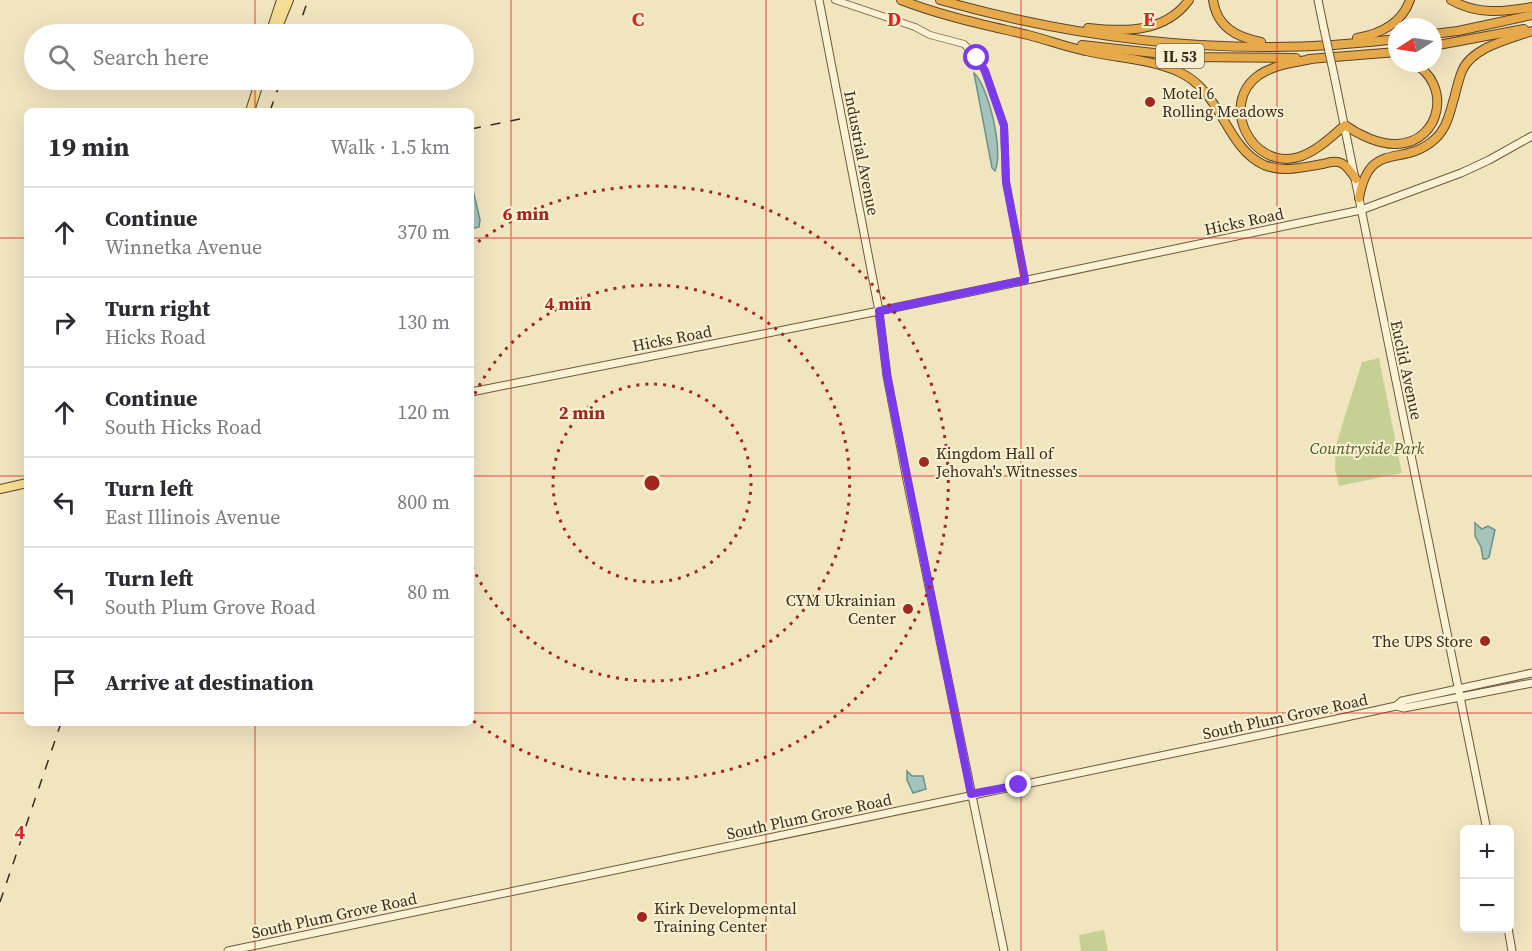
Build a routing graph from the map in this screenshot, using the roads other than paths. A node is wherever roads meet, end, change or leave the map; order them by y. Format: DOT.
graph roads {
  1 [pos="281,0"];
  2 [pos="289,0"];
  3 [pos="819,0"];
  4 [pos="835,0"];
  5 [pos="901,0"];
  6 [pos="940,0"];
  7 [pos="1189,0"];
  8 [pos="1213,0"];
  9 [pos="1318,0"];
  10 [pos="1410,0"];
  11 [pos="1451,0"];
  12 [pos="1532,7"];
  13 [pos="1532,15"];
  14 [pos="1025,22"];
  15 [pos="273,24"];
  16 [pos="279,24"];
  17 [pos="1532,30"];
  18 [pos="1442,32"];
  19 [pos="1048,40"];
  20 [pos="1388,40"];
  21 [pos="1442,45"];
  22 [pos="1306,46"];
  23 [pos="1322,46"];
  24 [pos="1388,53"];
  25 [pos="1360,56"];
  26 [pos="1388,58"];
  27 [pos="1312,59"];
  28 [pos="1426,72"];
  29 [pos="257,90"];
  30 [pos="251,108"];
  31 [pos="1345,125"];
  32 [pos="1532,136"];
  33 [pos="1356,179"];
  34 [pos="1359,198"];
  35 [pos="1361,210"];
  36 [pos="1025,280"];
  37 [pos="879,311"];
  38 [pos="474,391"];
  39 [pos="24,484"];
  40 [pos="0,489"];
  41 [pos="1532,674"];
  42 [pos="1532,683"];
  43 [pos="1458,689"];
  44 [pos="1460,698"];
  45 [pos="1396,706"];
  46 [pos="971,794"];
  47 [pos="1486,825"];
  48 [pos="1509,933"];
  49 [pos="228,951"];
  50 [pos="1004,951"];
  51 [pos="1512,951"];
  1 -- 15 [label="main road"];
  2 -- 16 [label="main road"];
  3 -- 37 [label="main road, Industrial Avenue"];
  4 -- 36 [label="street"];
  5 -- 19 [label="highway, IL 53"];
  6 -- 14 [label="highway, IL 53"];
  7 -- 14 [label="highway"];
  8 -- 22 [label="highway"];
  9 -- 31 [label="main road, Euclid Avenue, bridge"];
  10 -- 23 [label="highway"];
  11 -- 12 [label="highway"];
  13 -- 18 [label="highway"];
  14 -- 22 [label="highway, IL 53"];
  17 -- 21 [label="highway"];
  17 -- 34 [label="highway"];
  19 -- 27 [label="highway, IL 53"];
  19 -- 33 [label="highway"];
  20 -- 23 [label="highway, IL 53"];
  22 -- 23 [label="highway, IL 53"];
  24 -- 25 [label="highway, IL 53"];
  25 -- 26 [label="highway"];
  25 -- 27 [label="highway, IL 53"];
  27 -- 31 [label="highway"];
  28 -- 31 [label="highway"];
  29 -- 30 [label="main road"];
  31 -- 33 [label="main road, Euclid Avenue"];
  32 -- 35 [label="main road, Hicks Road"];
  33 -- 34 [label="main road, Euclid Avenue"];
  34 -- 35 [label="main road, Euclid Avenue"];
  35 -- 36 [label="main road, Hicks Road"];
  35 -- 43 [label="main road, Euclid Avenue"];
  36 -- 37 [label="main road, Hicks Road"];
  37 -- 38 [label="main road, Hicks Road"];
  37 -- 46 [label="main road, Industrial Avenue"];
  39 -- 40 [label="main road"];
  41 -- 43 [label="main road, South Plum Grove Road"];
  42 -- 44 [label="main road, South Plum Grove Road"];
  43 -- 44 [label="main road, Euclid Avenue"];
  43 -- 45 [label="main road, South Plum Grove Road"];
  44 -- 45 [label="main road, South Plum Grove Road"];
  44 -- 47 [label="main road, Euclid Avenue"];
  45 -- 46 [label="main road, South Plum Grove Road"];
  46 -- 49 [label="main road, South Plum Grove Road"];
  46 -- 50 [label="main road, Industrial Avenue"];
  48 -- 51 [label="main road"];
}
